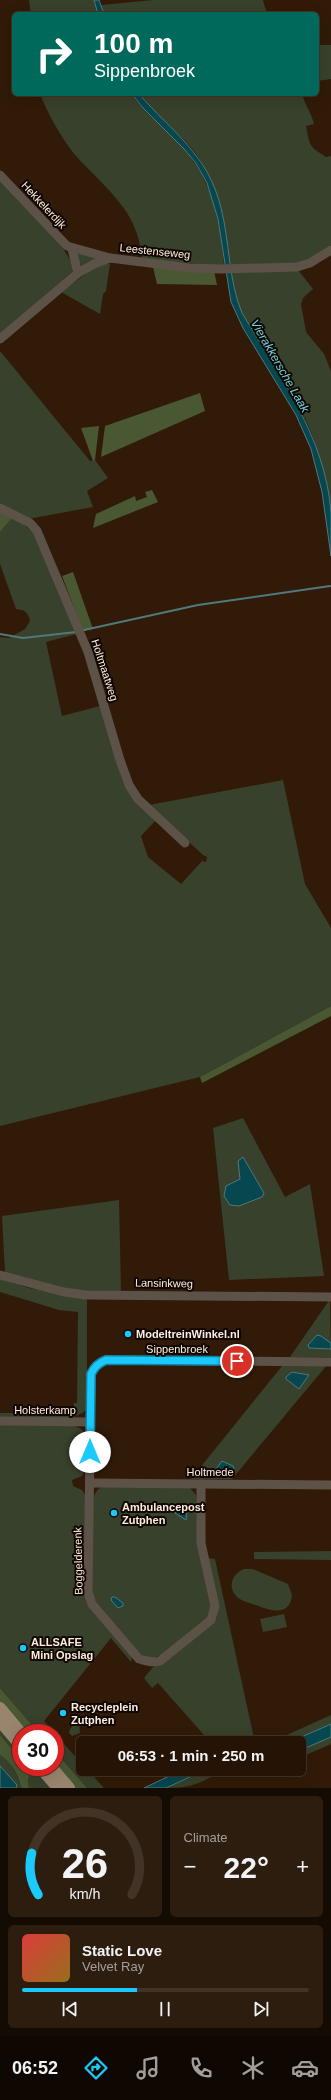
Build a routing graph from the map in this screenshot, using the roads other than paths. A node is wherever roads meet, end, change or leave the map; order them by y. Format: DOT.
graph roads {
  1 [pos="0,175"];
  2 [pos="72,249"];
  3 [pos="331,250"];
  4 [pos="110,258"];
  5 [pos="78,273"];
  6 [pos="0,339"];
  7 [pos="0,508"];
  8 [pos="185,843"];
  9 [pos="0,1275"];
  10 [pos="331,1297"];
  11 [pos="331,1362"];
  12 [pos="95,1366"];
  13 [pos="0,1421"];
  14 [pos="90,1422"];
  15 [pos="90,1483"];
  16 [pos="201,1484"];
  17 [pos="331,1485"];
  18 [pos="0,1708"];
  19 [pos="0,1722"];
  20 [pos="13,1724"];
  21 [pos="12,1736"];
  22 [pos="48,1776"];
  23 [pos="59,1776"];
  24 [pos="58,1788"];
  25 [pos="69,1788"];
  1 -- 2 [label="street, Hekkelerdijk"];
  2 -- 4 [label="street, Hekkelerdijk"];
  2 -- 5 [label="street"];
  3 -- 4 [label="street, Leestenseweg"];
  4 -- 5 [label="street, Leestenseweg"];
  5 -- 6 [label="street, Leestenseweg"];
  7 -- 8 [label="street, Holtmaatweg"];
  9 -- 10 [label="street, Lansinkweg"];
  11 -- 12 [label="street, Sippenbroek"];
  12 -- 14 [label="street, Boggelderenk"];
  13 -- 14 [label="street, Holsterkamp"];
  14 -- 15 [label="street, Boggelderenk"];
  15 -- 16 [label="street, Holtmede"];
  15 -- 16 [label="street, Boggelderenk"];
  16 -- 17 [label="street, Holtmede"];
  18 -- 20 [label="main road"];
  19 -- 21 [label="main road"];
  22 -- 24 [label="main road"];
  23 -- 25 [label="main road"];
}
